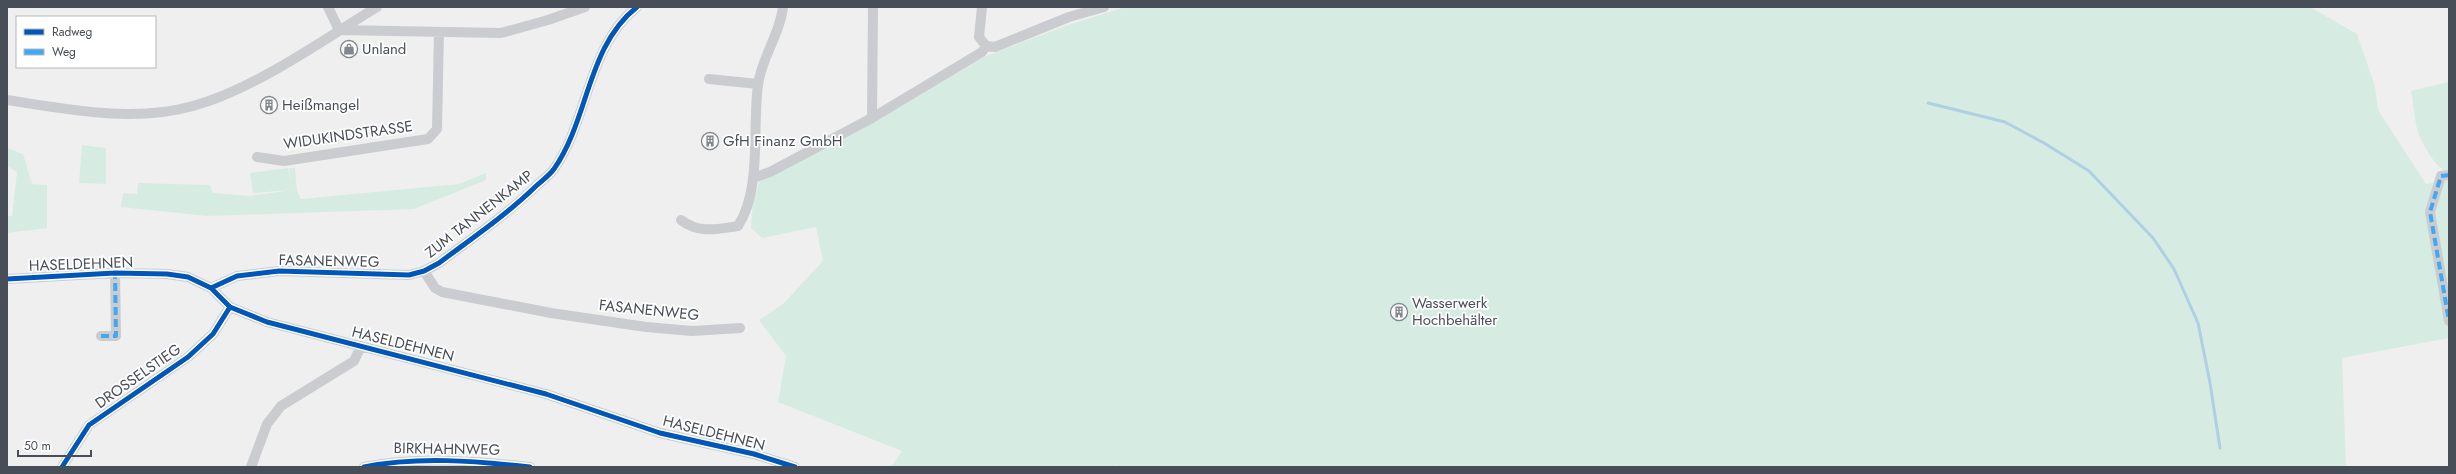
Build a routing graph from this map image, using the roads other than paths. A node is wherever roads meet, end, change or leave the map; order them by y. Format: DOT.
graph roads {
  1 [pos="328,7"];
  2 [pos="377,7"];
  3 [pos="585,7"];
  4 [pos="637,7"];
  5 [pos="784,7"];
  6 [pos="873,7"];
  7 [pos="982,7"];
  8 [pos="1104,7"];
  9 [pos="339,30"];
  10 [pos="439,32"];
  11 [pos="986,46"];
  12 [pos="709,79"];
  13 [pos="758,84"];
  14 [pos="7,100"];
  15 [pos="872,118"];
  16 [pos="257,157"];
  17 [pos="2449,175"];
  18 [pos="753,178"];
  19 [pos="681,220"];
  20 [pos="424,271"];
  21 [pos="115,273"];
  22 [pos="7,279"];
  23 [pos="211,288"];
  24 [pos="230,307"];
  25 [pos="2449,321"];
  26 [pos="740,328"];
  27 [pos="102,336"];
  28 [pos="360,346"];
  29 [pos="62,467"];
  30 [pos="251,467"];
  31 [pos="364,467"];
  32 [pos="530,467"];
  33 [pos="795,467"];
  1 -- 9 [label="street"];
  2 -- 9 [label="street"];
  3 -- 10 [label="street"];
  4 -- 20 [label="street, ZUM TANNENKAMP"];
  5 -- 13 [label="street"];
  6 -- 15 [label="street"];
  7 -- 11 [label="street"];
  8 -- 11 [label="street"];
  9 -- 10 [label="street"];
  9 -- 14 [label="street"];
  10 -- 16 [label="street, WIDUKINDSTRASSE"];
  11 -- 15 [label="street"];
  12 -- 13 [label="street"];
  13 -- 18 [label="street"];
  15 -- 18 [label="street"];
  17 -- 25 [label="street"];
  18 -- 19 [label="street"];
  20 -- 23 [label="street, FASANENWEG"];
  20 -- 26 [label="street, FASANENWEG"];
  21 -- 22 [label="street, HASELDEHNEN"];
  21 -- 23 [label="street, HASELDEHNEN"];
  21 -- 27 [label="street"];
  23 -- 24 [label="street, HASELDEHNEN"];
  24 -- 28 [label="street, HASELDEHNEN"];
  24 -- 29 [label="street, DROSSELSTIEG"];
  28 -- 30 [label="street"];
  28 -- 33 [label="street, HASELDEHNEN"];
  31 -- 32 [label="street, BIRKHAHNWEG"];
}
